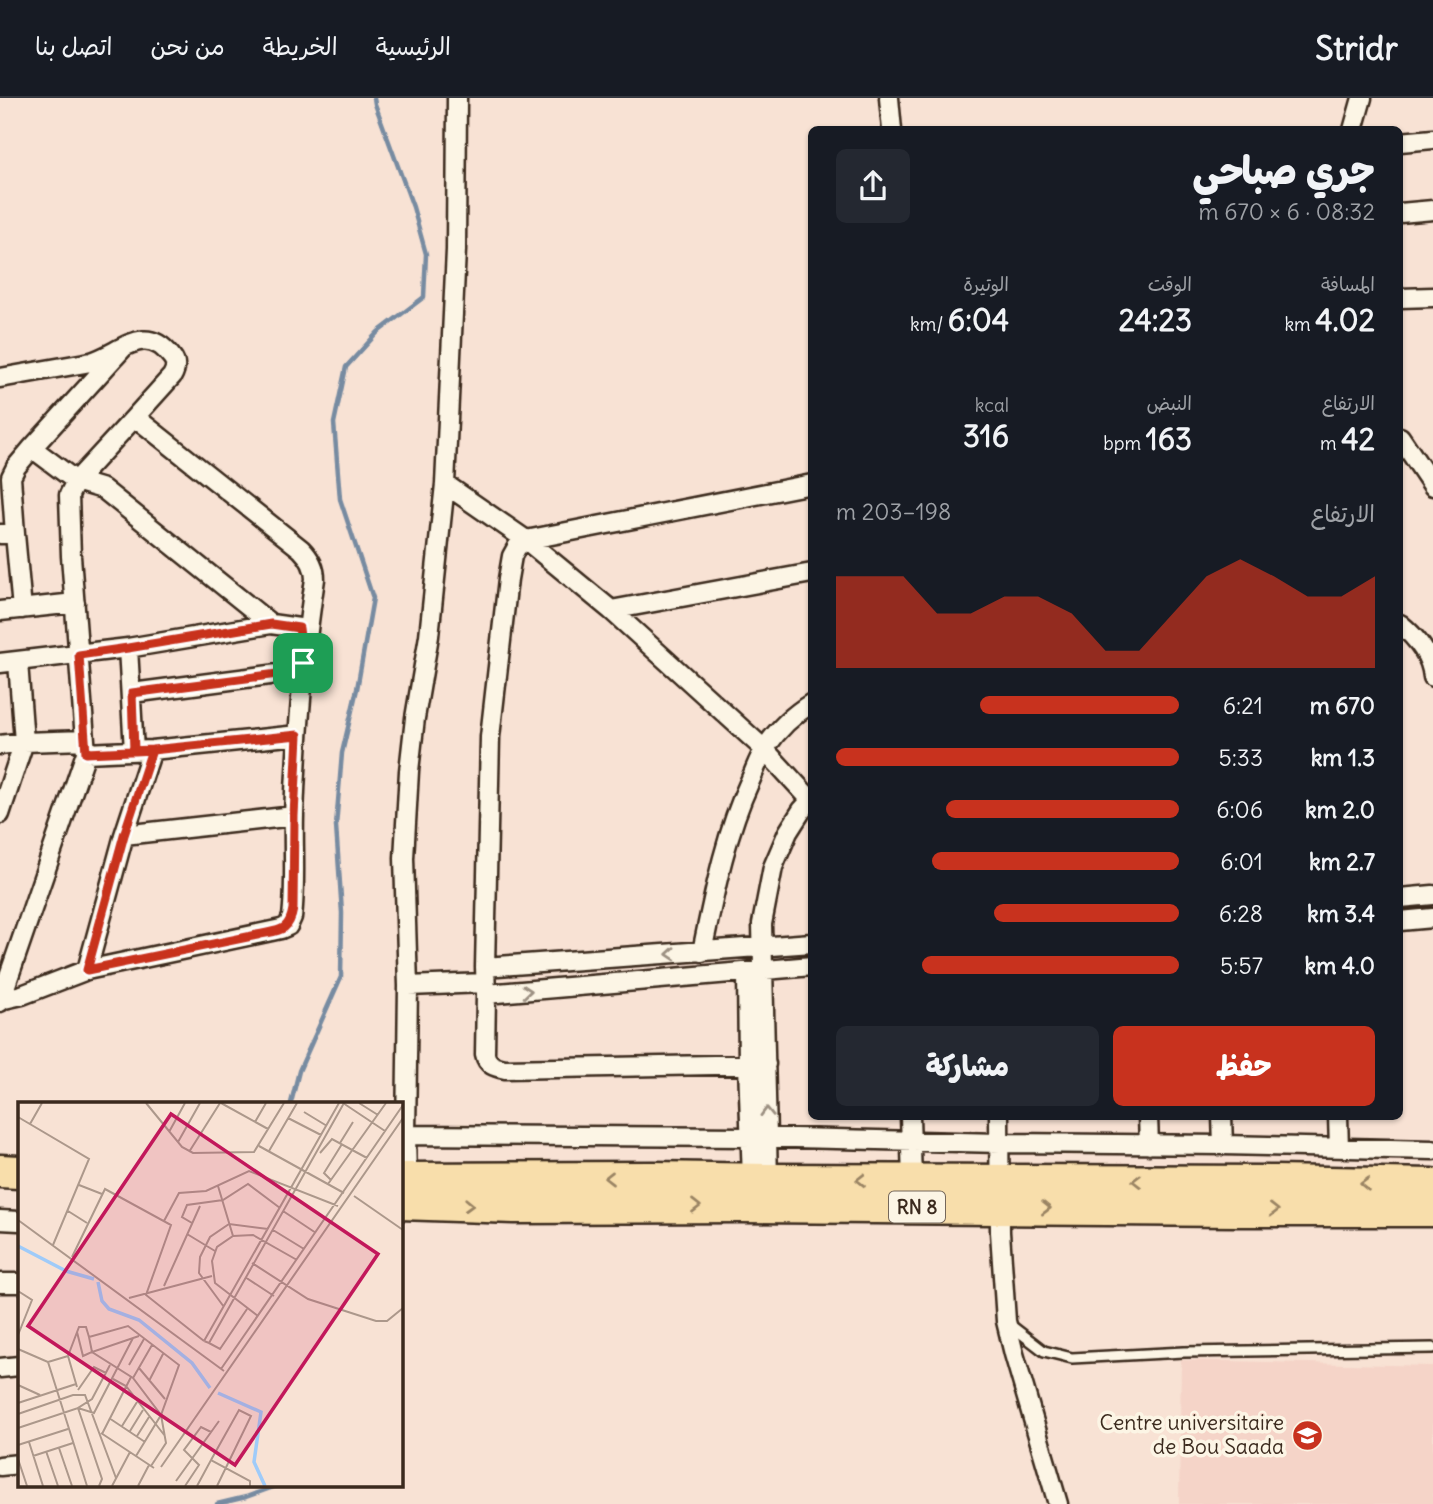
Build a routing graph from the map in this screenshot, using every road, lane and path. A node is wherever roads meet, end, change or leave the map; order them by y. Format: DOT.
graph roads {
  1 [pos="457,98"];
  2 [pos="889,98"];
  3 [pos="1362,98"];
  4 [pos="892,126"];
  5 [pos="1354,126"];
  6 [pos="1433,139"];
  7 [pos="1403,142"];
  8 [pos="1433,210"];
  9 [pos="1403,212"];
  10 [pos="1433,297"];
  11 [pos="1403,298"];
  12 [pos="123,348"];
  13 [pos="0,378"];
  14 [pos="135,417"];
  15 [pos="1403,441"];
  16 [pos="32,448"];
  17 [pos="76,481"];
  18 [pos="445,484"];
  19 [pos="808,485"];
  20 [pos="1433,486"];
  21 [pos="8,534"];
  22 [pos="526,540"];
  23 [pos="808,574"];
  24 [pos="75,603"];
  25 [pos="22,609"];
  26 [pos="611,610"];
  27 [pos="0,611"];
  28 [pos="271,624"];
  29 [pos="1403,627"];
  30 [pos="128,648"];
  31 [pos="79,655"];
  32 [pos="9,662"];
  33 [pos="303,670"];
  34 [pos="1433,677"];
  35 [pos="132,693"];
  36 [pos="808,705"];
  37 [pos="298,735"];
  38 [pos="24,742"];
  39 [pos="0,745"];
  40 [pos="85,746"];
  41 [pos="764,749"];
  42 [pos="143,750"];
  43 [pos="808,795"];
  44 [pos="808,803"];
  45 [pos="0,814"];
  46 [pos="294,816"];
  47 [pos="124,835"];
  48 [pos="1433,895"];
  49 [pos="1403,898"];
  50 [pos="1433,918"];
  51 [pos="1403,921"];
  52 [pos="808,943"];
  53 [pos="763,947"];
  54 [pos="702,952"];
  55 [pos="808,966"];
  56 [pos="87,970"];
  57 [pos="755,971"];
  58 [pos="485,981"];
  59 [pos="408,985"];
  60 [pos="1,1000"];
  61 [pos="757,1064"];
  62 [pos="911,1120"];
  63 [pos="999,1120"];
  64 [pos="1148,1120"];
  65 [pos="1222,1120"];
  66 [pos="1338,1120"];
  67 [pos="406,1135"];
  68 [pos="759,1138"];
  69 [pos="911,1141"];
  70 [pos="1000,1143"];
  71 [pos="1149,1145"];
  72 [pos="1223,1145"];
  73 [pos="1339,1148"];
  74 [pos="1433,1150"];
  75 [pos="0,1171"];
  76 [pos="18,1172"];
  77 [pos="760,1180"];
  78 [pos="912,1180"];
  79 [pos="1433,1185"];
  80 [pos="403,1187"];
  81 [pos="18,1192"];
  82 [pos="0,1193"];
  83 [pos="999,1194"];
  84 [pos="1433,1209"];
  85 [pos="0,1220"];
  86 [pos="18,1221"];
  87 [pos="0,1283"];
  88 [pos="18,1283"];
  89 [pos="1006,1321"];
  90 [pos="1433,1348"];
  91 [pos="18,1366"];
  92 [pos="0,1368"];
  93 [pos="18,1464"];
  94 [pos="0,1466"];
  95 [pos="1058,1504"];
  1 -- 18 [label="street"];
  2 -- 4 [label="street"];
  3 -- 5 [label="street"];
  6 -- 7 [label="street"];
  8 -- 9 [label="street"];
  10 -- 11 [label="street"];
  12 -- 13 [label="street"];
  12 -- 14 [label="street"];
  12 -- 16 [label="street"];
  14 -- 17 [label="street"];
  14 -- 33 [label="street"];
  15 -- 20 [label="street"];
  16 -- 17 [label="street"];
  16 -- 21 [label="street"];
  17 -- 24 [label="street"];
  17 -- 28 [label="street"];
  18 -- 22 [label="street"];
  18 -- 59 [label="street"];
  19 -- 22 [label="street"];
  21 -- 25 [label="street"];
  22 -- 26 [label="street"];
  22 -- 58 [label="street"];
  23 -- 26 [label="street"];
  24 -- 25 [label="street"];
  24 -- 31 [label="street"];
  25 -- 27 [label="street"];
  26 -- 41 [label="street"];
  28 -- 30 [label="street"];
  28 -- 33 [label="street"];
  29 -- 34 [label="street"];
  30 -- 31 [label="street"];
  30 -- 35 [label="street"];
  31 -- 32 [label="street"];
  31 -- 40 [label="street"];
  32 -- 38 [label="street"];
  33 -- 35 [label="street"];
  33 -- 37 [label="street"];
  35 -- 42 [label="street"];
  36 -- 41 [label="street"];
  37 -- 42 [label="street"];
  37 -- 46 [label="street"];
  38 -- 39 [label="street"];
  38 -- 40 [label="street"];
  38 -- 45 [label="street"];
  40 -- 42 [label="street"];
  40 -- 60 [label="street"];
  41 -- 43 [label="street"];
  41 -- 54 [label="street"];
  42 -- 47 [label="street"];
  44 -- 53 [label="street"];
  46 -- 47 [label="street"];
  46 -- 56 [label="street"];
  47 -- 56 [label="street"];
  48 -- 49 [label="street"];
  50 -- 51 [label="street"];
  52 -- 53 [label="street"];
  53 -- 54 [label="street"];
  53 -- 57 [label="street"];
  54 -- 58 [label="street, one-way"];
  55 -- 57 [label="street"];
  56 -- 60 [label="street"];
  58 -- 57 [label="street, one-way"];
  57 -- 61 [label="street"];
  58 -- 59 [label="street"];
  58 -- 61 [label="street"];
  59 -- 67 [label="street"];
  61 -- 68 [label="street"];
  62 -- 69 [label="street"];
  63 -- 70 [label="street"];
  64 -- 71 [label="street"];
  65 -- 72 [label="street"];
  66 -- 73 [label="street"];
  67 -- 68 [label="street"];
  67 -- 80 [label="street"];
  68 -- 69 [label="street"];
  68 -- 77 [label="street"];
  69 -- 70 [label="street"];
  69 -- 78 [label="street"];
  70 -- 71 [label="street"];
  70 -- 83 [label="street"];
  71 -- 72 [label="street"];
  72 -- 73 [label="street"];
  73 -- 74 [label="street"];
  75 -- 76 [label="highway"];
  78 -- 77 [label="highway, RN 8, one-way"];
  77 -- 80 [label="highway, RN 8, one-way"];
  78 -- 83 [label="highway, RN 8"];
  79 -- 83 [label="highway, RN 8, one-way"];
  80 -- 83 [label="highway, RN 8, one-way"];
  81 -- 82 [label="highway"];
  83 -- 84 [label="highway, RN 8, one-way"];
  83 -- 89 [label="street"];
  85 -- 86 [label="street"];
  87 -- 88 [label="street"];
  89 -- 90 [label="lane"];
  89 -- 95 [label="street"];
  91 -- 92 [label="street"];
  93 -- 94 [label="street"];
}
